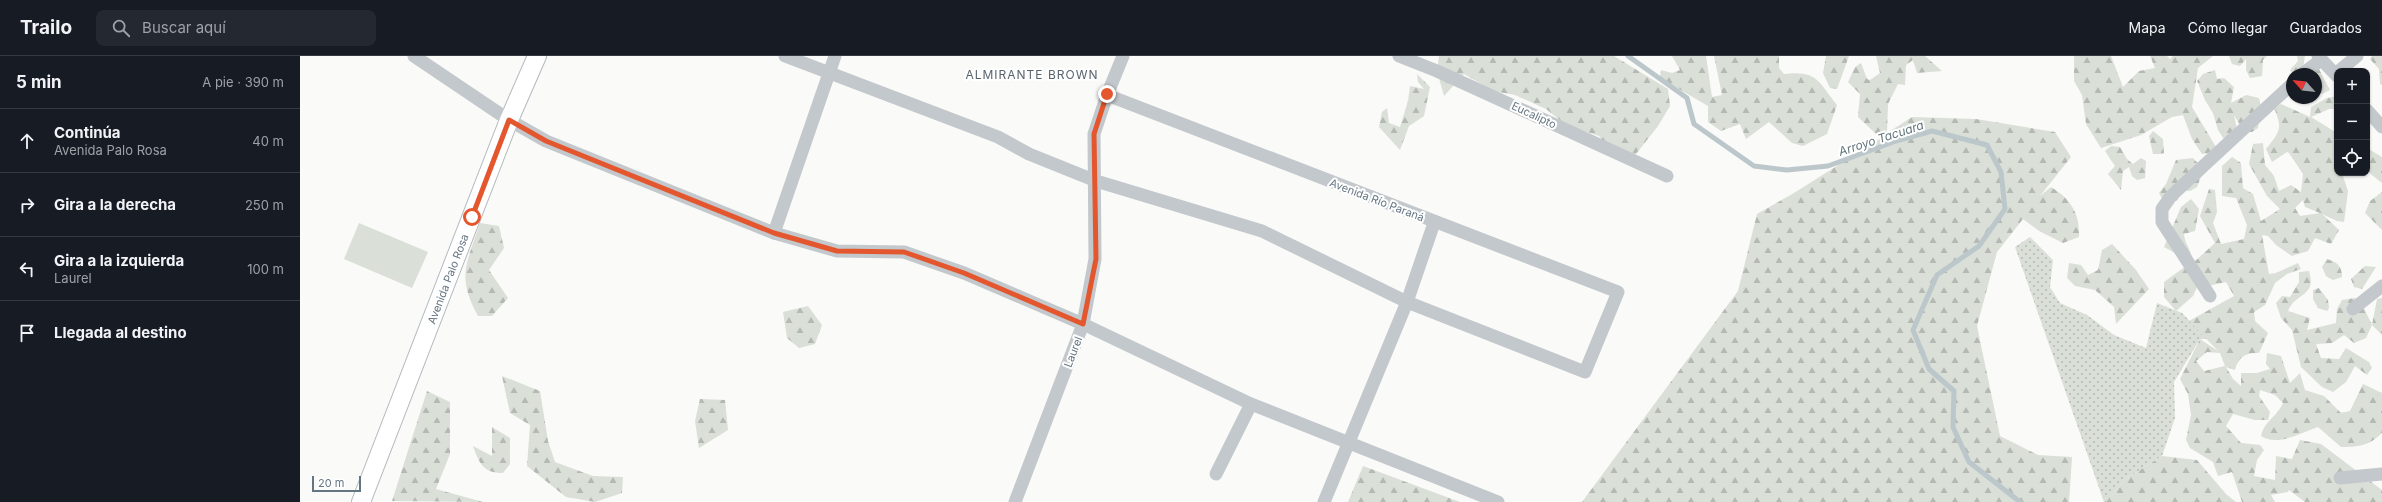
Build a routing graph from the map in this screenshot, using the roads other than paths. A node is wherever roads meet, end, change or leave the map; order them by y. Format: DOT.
graph roads {
  1 [pos="414,56"];
  2 [pos="537,56"];
  3 [pos="785,56"];
  4 [pos="835,56"];
  5 [pos="1123,56"];
  6 [pos="1399,56"];
  7 [pos="2357,56"];
  8 [pos="2319,58"];
  9 [pos="2308,68"];
  10 [pos="2343,68"];
  11 [pos="2334,70"];
  12 [pos="829,73"];
  13 [pos="2286,90"];
  14 [pos="1107,94"];
  15 [pos="2370,113"];
  16 [pos="509,120"];
  17 [pos="2382,126"];
  18 [pos="1668,176"];
  19 [pos="1096,181"];
  20 [pos="1434,223"];
  21 [pos="774,233"];
  22 [pos="2382,286"];
  23 [pos="2210,296"];
  24 [pos="1407,302"];
  25 [pos="2353,309"];
  26 [pos="1083,324"];
  27 [pos="1251,404"];
  28 [pos="1348,442"];
  29 [pos="1216,474"];
  30 [pos="2382,474"];
  31 [pos="2340,478"];
  32 [pos="361,502"];
  33 [pos="1015,502"];
  34 [pos="1324,502"];
  35 [pos="1498,502"];
  1 -- 16 [label="street"];
  2 -- 16 [label="main road, Avenida Palo Rosa"];
  3 -- 12 [label="street"];
  4 -- 12 [label="street"];
  5 -- 14 [label="street, Laurel"];
  6 -- 18 [label="street, Eucalipto"];
  7 -- 10 [label="street"];
  8 -- 9 [label="street"];
  8 -- 11 [label="street"];
  12 -- 19 [label="street"];
  12 -- 21 [label="street"];
  13 -- 23 [label="street"];
  14 -- 19 [label="street, Laurel"];
  14 -- 20 [label="street, Avenida Río Paraná"];
  15 -- 17 [label="street"];
  16 -- 21 [label="street"];
  16 -- 32 [label="main road, Avenida Palo Rosa"];
  19 -- 24 [label="street"];
  19 -- 26 [label="street, Laurel"];
  20 -- 24 [label="street, Avenida Río Paraná"];
  20 -- 24 [label="street"];
  21 -- 26 [label="street"];
  22 -- 25 [label="street"];
  24 -- 28 [label="street, Avenida Río Paraná"];
  26 -- 27 [label="street"];
  26 -- 33 [label="street, Laurel"];
  27 -- 28 [label="street"];
  27 -- 29 [label="street"];
  28 -- 34 [label="street, Avenida Río Paraná"];
  28 -- 35 [label="street"];
  30 -- 31 [label="street"];
}
